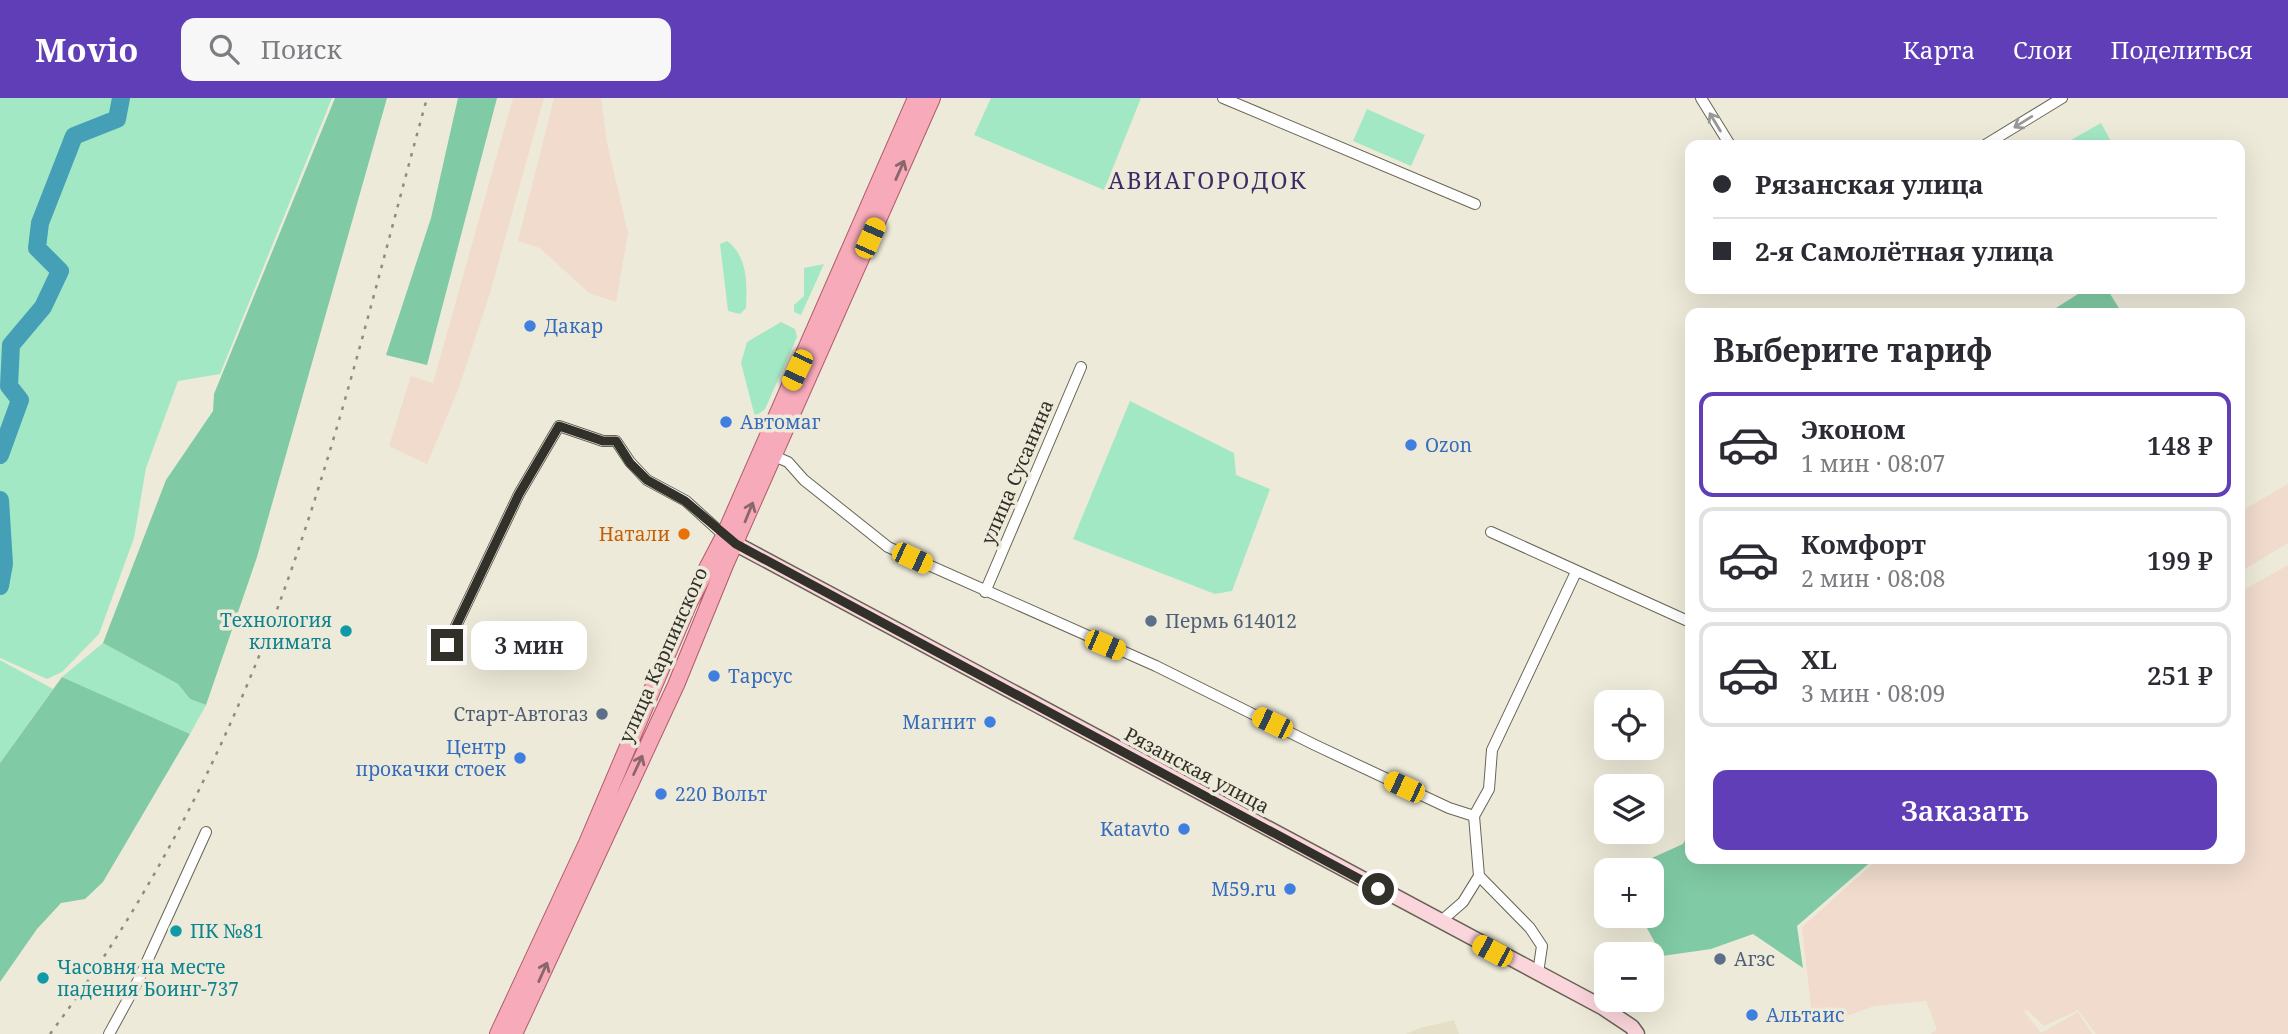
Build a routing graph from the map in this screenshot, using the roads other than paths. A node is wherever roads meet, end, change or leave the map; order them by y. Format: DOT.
graph roads {
  1 [pos="916,98"];
  2 [pos="932,98"];
  3 [pos="1223,98"];
  4 [pos="1701,98"];
  5 [pos="2062,98"];
  6 [pos="1727,140"];
  7 [pos="1993,140"];
  8 [pos="1475,204"];
  9 [pos="872,218"];
  10 [pos="856,253"];
  11 [pos="1081,367"];
  12 [pos="774,456"];
  13 [pos="1491,532"];
  14 [pos="730,540"];
  15 [pos="1576,572"];
  16 [pos="985,592"];
  17 [pos="1685,620"];
  18 [pos="447,645"];
  19 [pos="653,689"];
  20 [pos="671,695"];
  21 [pos="1474,816"];
  22 [pos="206,832"];
  23 [pos="1479,876"];
  24 [pos="1440,922"];
  25 [pos="1538,973"];
  26 [pos="109,1034"];
  27 [pos="498,1034"];
  28 [pos="514,1034"];
  29 [pos="1637,1034"];
  1 -- 9 [label="main road, улица Карпинского"];
  9 -- 2 [label="main road, улица Карпинского, one-way"];
  3 -- 8 [label="street"];
  6 -- 4 [label="street, one-way"];
  5 -- 7 [label="street, one-way"];
  9 -- 10 [label="main road, улица Карпинского"];
  10 -- 12 [label="main road, улица Карпинского"];
  10 -- 14 [label="main road, улица Карпинского"];
  11 -- 16 [label="street, улица Сусанина"];
  14 -- 12 [label="main road, улица Карпинского, one-way"];
  12 -- 16 [label="street"];
  13 -- 15 [label="street"];
  14 -- 18 [label="street"];
  14 -- 19 [label="main road, улица Карпинского"];
  14 -- 20 [label="main road, улица Карпинского"];
  14 -- 24 [label="street, Рязанская улица"];
  15 -- 17 [label="street"];
  15 -- 21 [label="street"];
  16 -- 21 [label="street"];
  19 -- 20 [label="main road"];
  19 -- 27 [label="main road, улица Карпинского"];
  28 -- 20 [label="main road, улица Карпинского, one-way"];
  21 -- 23 [label="street"];
  22 -- 26 [label="street"];
  23 -- 24 [label="street"];
  23 -- 25 [label="street"];
  24 -- 25 [label="street, Рязанская улица"];
  25 -- 29 [label="street, Рязанская улица"];
}
